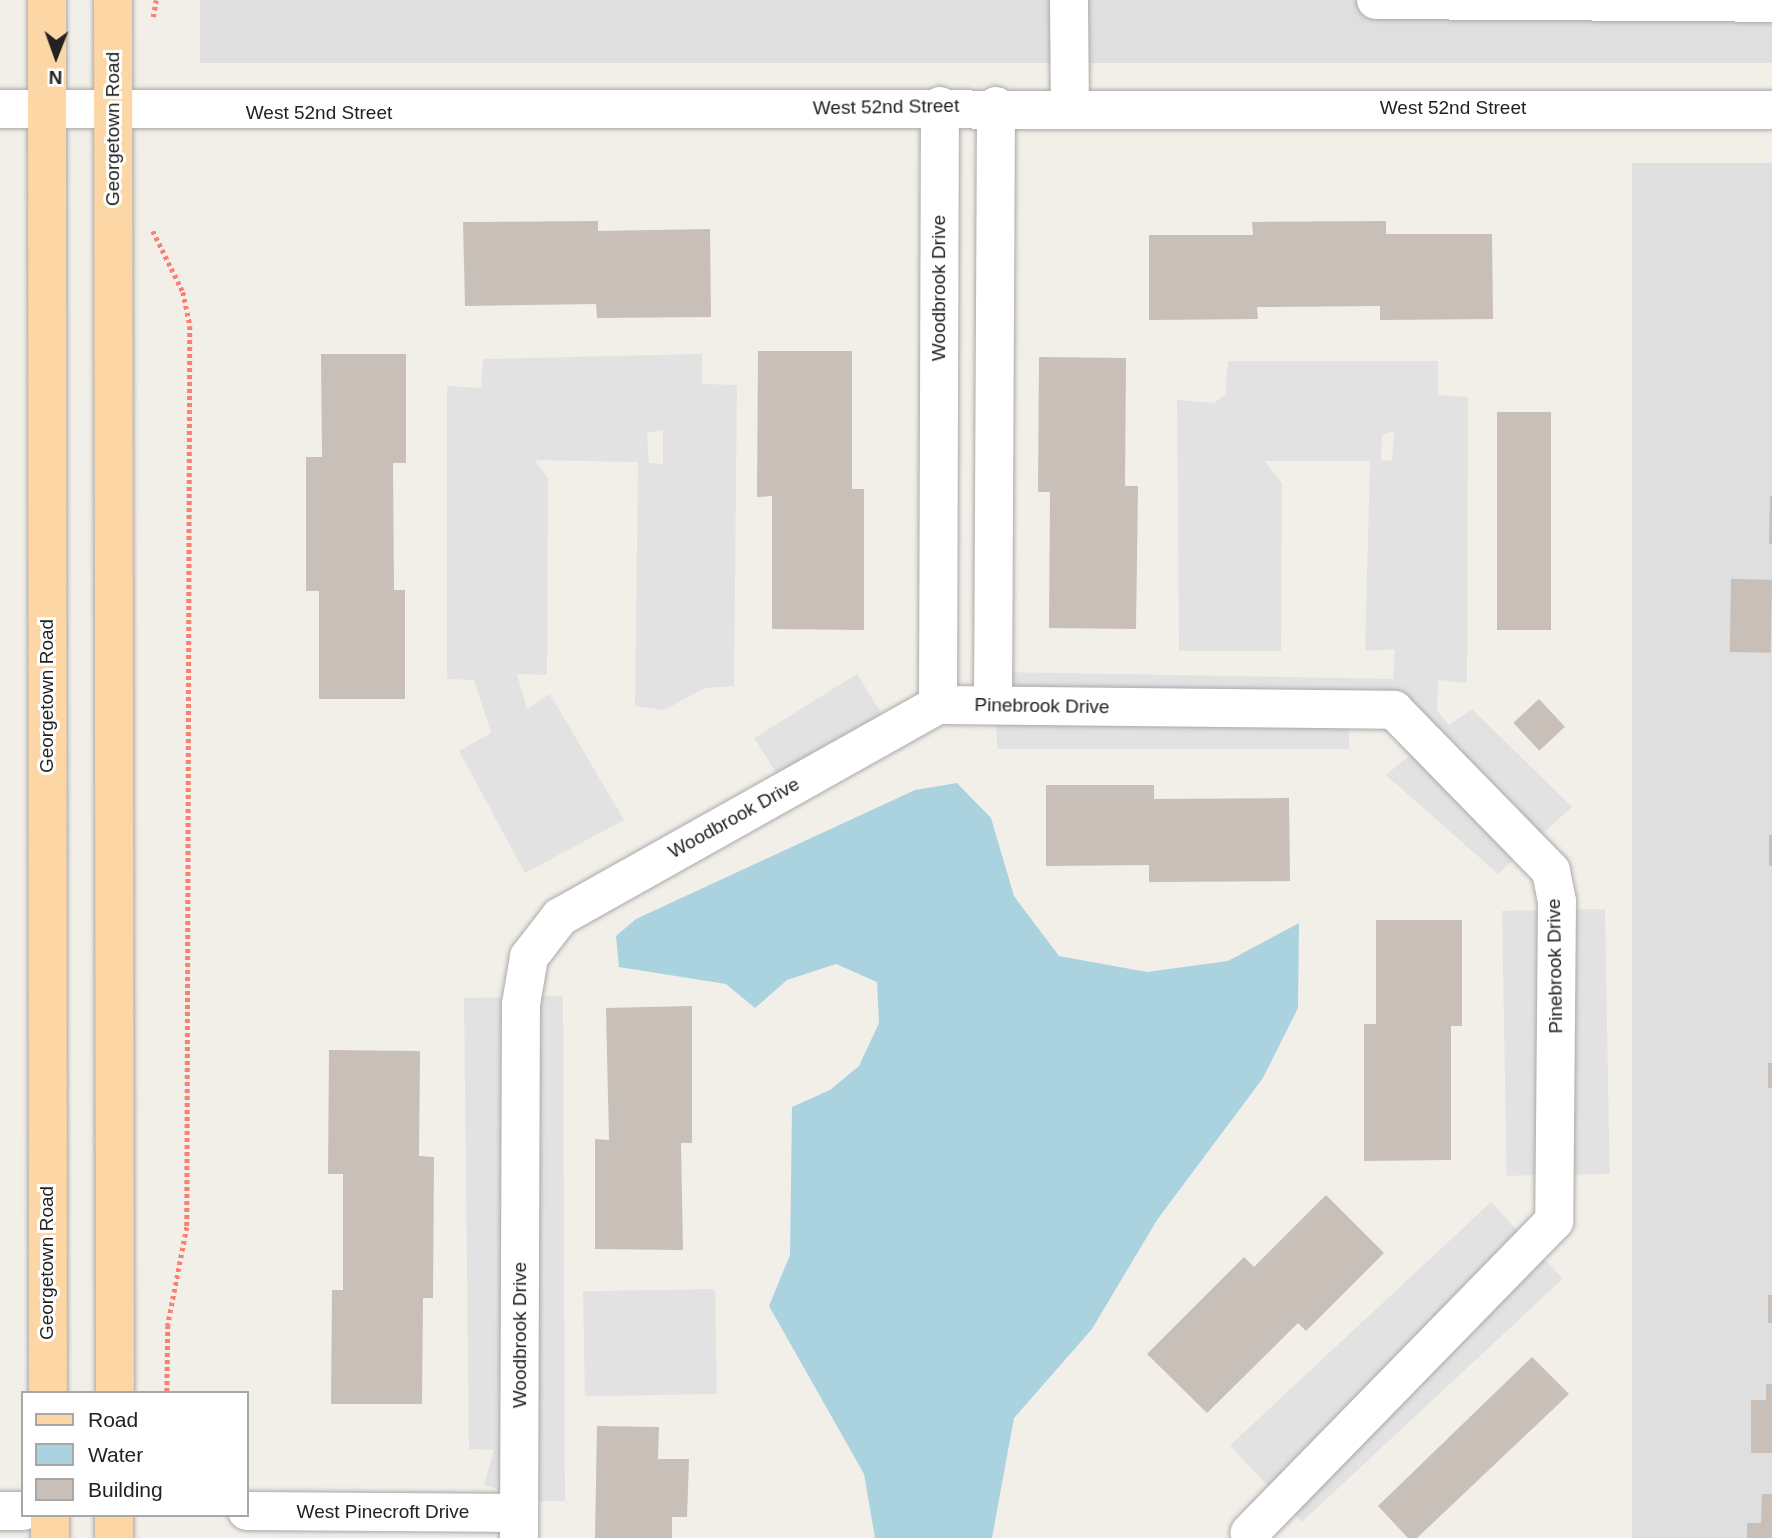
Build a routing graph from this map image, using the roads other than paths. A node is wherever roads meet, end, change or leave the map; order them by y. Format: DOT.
graph roads {
  1 [pos="47,0"];
  2 [pos="113,0"];
  3 [pos="1069,0"];
  4 [pos="1376,0"];
  5 [pos="1772,3"];
  6 [pos="940,106"];
  7 [pos="996,106"];
  8 [pos="1070,106"];
  9 [pos="0,109"];
  10 [pos="47,110"];
  11 [pos="1772,110"];
  12 [pos="113,112"];
  13 [pos="938,705"];
  14 [pos="993,705"];
  15 [pos="48,1391"];
  16 [pos="115,1391"];
  17 [pos="0,1511"];
  18 [pos="21,1511"];
  19 [pos="248,1511"];
  20 [pos="50,1517"];
  21 [pos="114,1517"];
  22 [pos="519,1526"];
  23 [pos="1250,1533"];
  24 [pos="50,1538"];
  25 [pos="114,1538"];
  1 -- 10 [label="main road, Georgetown Road"];
  2 -- 12 [label="main road, Georgetown Road"];
  3 -- 8 [label="street"];
  4 -- 5 [label="street"];
  6 -- 7 [label="street, West 52nd Street"];
  6 -- 12 [label="street, West 52nd Street"];
  6 -- 13 [label="street, Woodbrook Drive"];
  7 -- 8 [label="street, West 52nd Street"];
  7 -- 14 [label="street"];
  8 -- 11 [label="street, West 52nd Street"];
  9 -- 10 [label="street, West 52nd Street"];
  10 -- 12 [label="street, West 52nd Street"];
  10 -- 15 [label="main road, Georgetown Road"];
  12 -- 16 [label="main road, Georgetown Road"];
  13 -- 14 [label="street, Pinebrook Drive"];
  13 -- 22 [label="street, Woodbrook Drive"];
  14 -- 23 [label="street, Pinebrook Drive"];
  17 -- 18 [label="street"];
  19 -- 22 [label="street, West Pinecroft Drive"];
  20 -- 24 [label="main road"];
  21 -- 25 [label="main road"];
}
